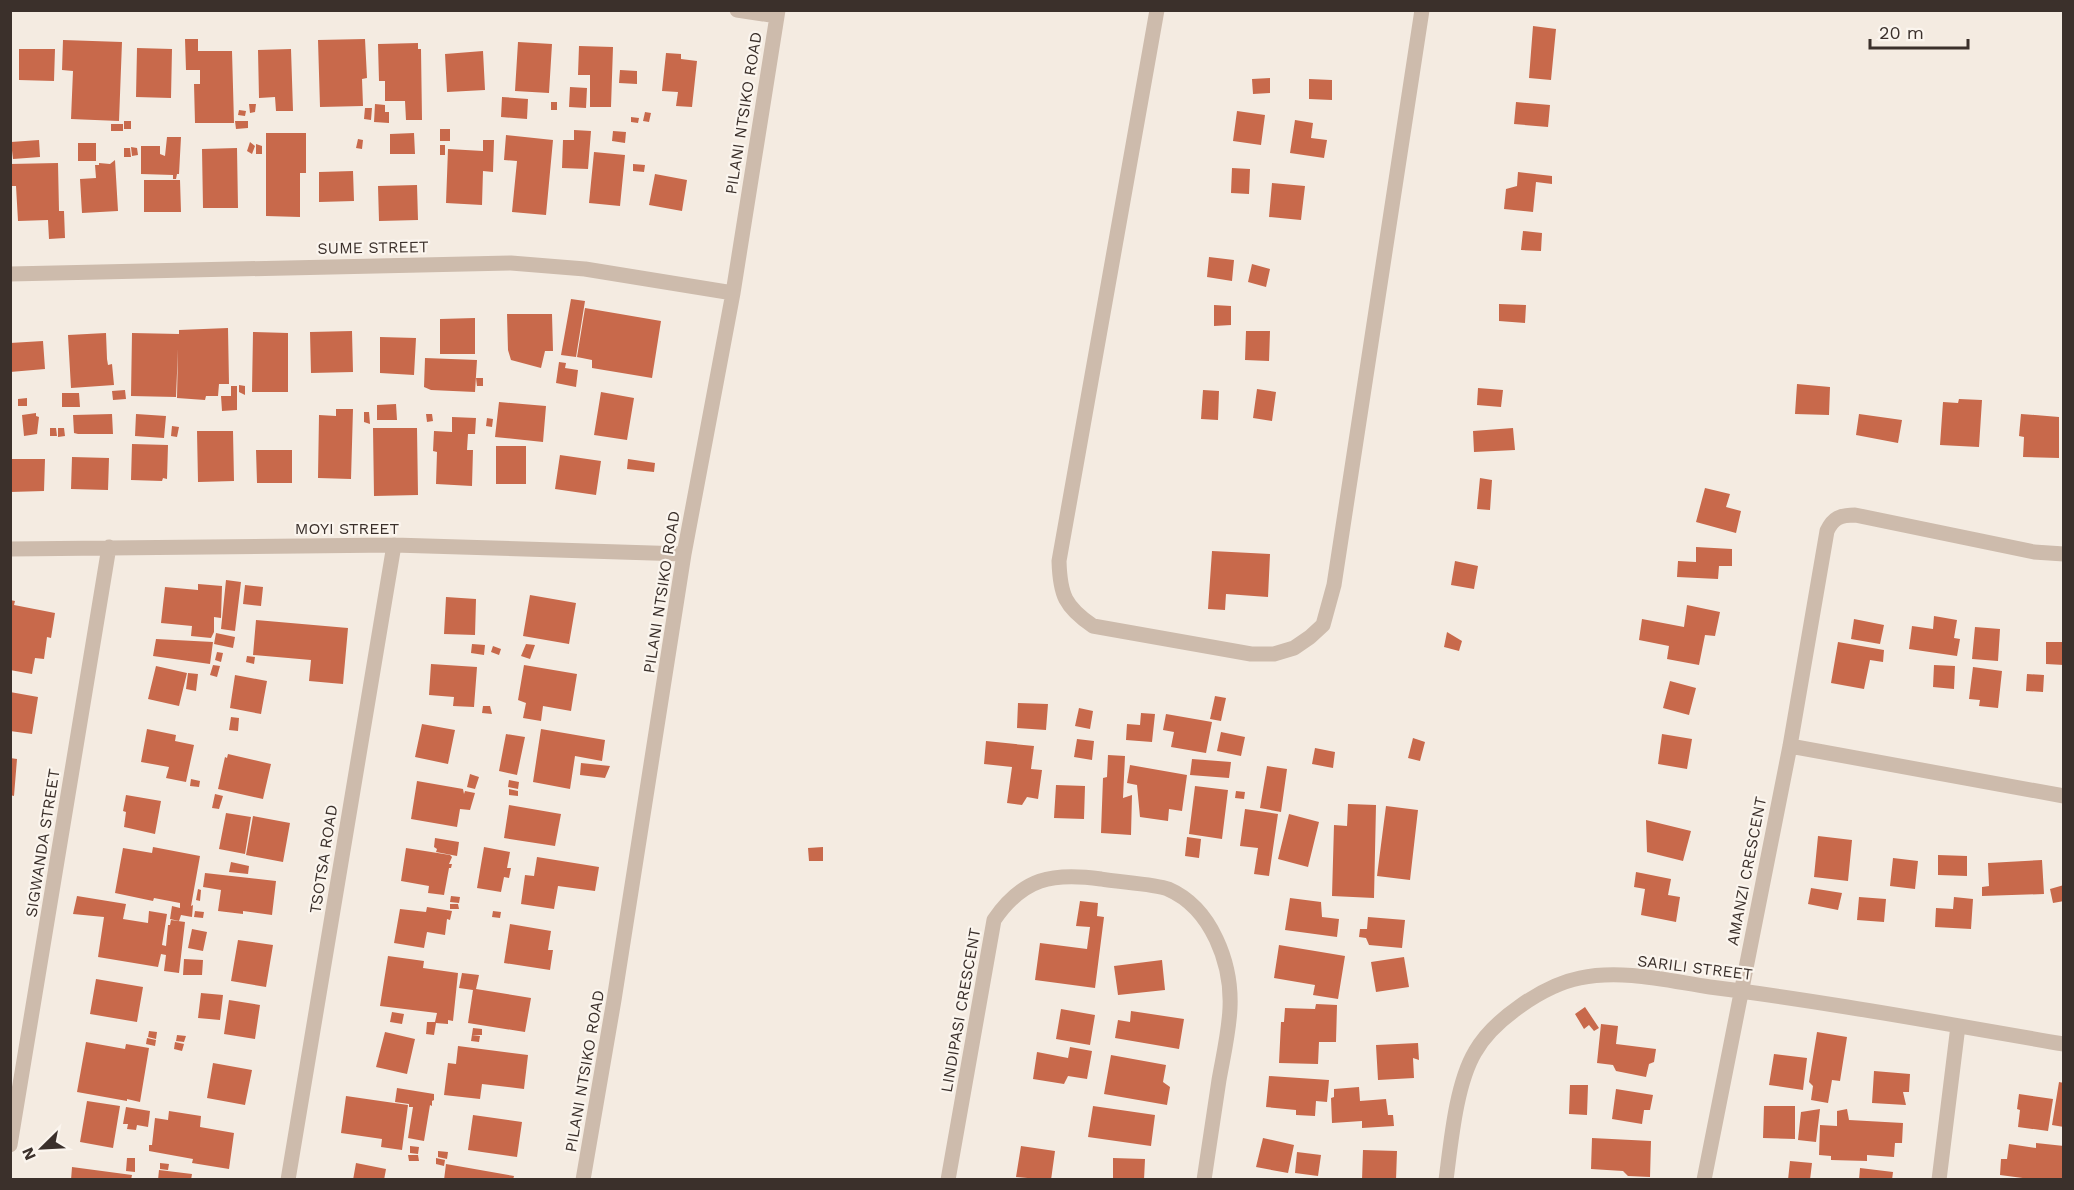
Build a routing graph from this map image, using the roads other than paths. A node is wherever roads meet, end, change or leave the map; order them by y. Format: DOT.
graph roads {
  1 [pos="736,10"];
  2 [pos="1157,10"];
  3 [pos="1422,10"];
  4 [pos="777,13"];
  5 [pos="10,274"];
  6 [pos="733,293"];
  7 [pos="394,545"];
  8 [pos="109,547"];
  9 [pos="10,549"];
  10 [pos="684,554"];
  11 [pos="2064,554"];
  12 [pos="1790,746"];
  13 [pos="2064,796"];
  14 [pos="1741,990"];
  15 [pos="1958,1026"];
  16 [pos="2064,1044"];
  17 [pos="10,1145"];
  18 [pos="288,1179"];
  19 [pos="583,1179"];
  20 [pos="948,1179"];
  21 [pos="1204,1179"];
  22 [pos="1446,1179"];
  23 [pos="1704,1179"];
  24 [pos="1939,1179"];
  1 -- 4 [label="street"];
  2 -- 3 [label="street"];
  4 -- 6 [label="street, PILANI NTSIKO ROAD"];
  5 -- 6 [label="street, SUME STREET"];
  6 -- 10 [label="street, PILANI NTSIKO ROAD"];
  7 -- 8 [label="street, MOYI STREET"];
  7 -- 10 [label="street, MOYI STREET"];
  7 -- 18 [label="street, TSOTSA ROAD"];
  8 -- 9 [label="street, MOYI STREET"];
  8 -- 17 [label="street, SIGWANDA STREET"];
  10 -- 19 [label="street, PILANI NTSIKO ROAD"];
  11 -- 12 [label="street, AMANZI CRESCENT"];
  12 -- 13 [label="street"];
  12 -- 14 [label="street, AMANZI CRESCENT"];
  14 -- 15 [label="street, SARILI STREET"];
  14 -- 22 [label="street, SARILI STREET"];
  14 -- 23 [label="street, AMANZI CRESCENT"];
  15 -- 16 [label="street, SARILI STREET"];
  15 -- 24 [label="street"];
  20 -- 21 [label="street, LINDIPASI CRESCENT"];
}
